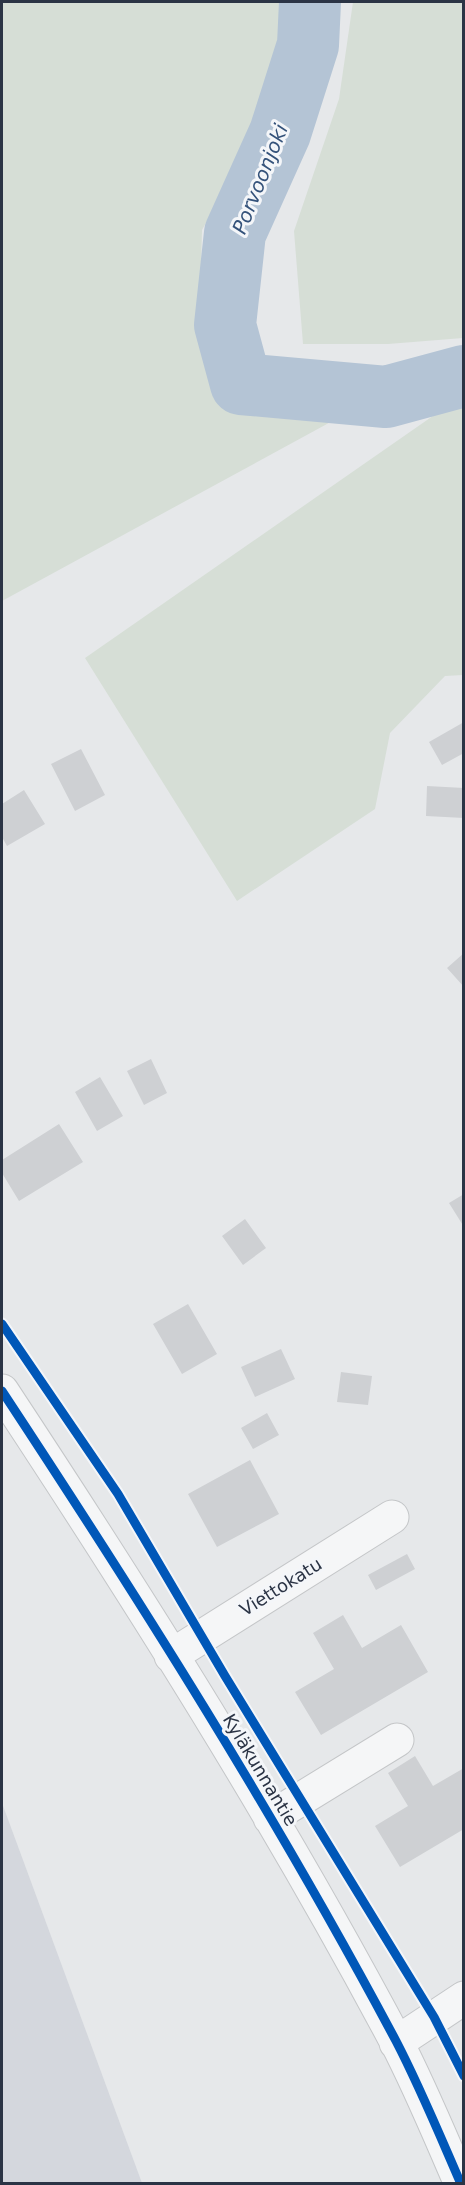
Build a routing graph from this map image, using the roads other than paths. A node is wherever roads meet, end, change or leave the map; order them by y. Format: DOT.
graph roads {
  1 [pos="2,1391"];
  2 [pos="392,1517"];
  3 [pos="171,1656"];
  4 [pos="397,1740"];
  5 [pos="270,1818"];
  6 [pos="464,1998"];
  7 [pos="396,2043"];
  8 [pos="461,2184"];
  1 -- 3 [label="street, Kyläkunnantie"];
  2 -- 3 [label="street, Viettokatu"];
  3 -- 5 [label="street, Kyläkunnantie"];
  4 -- 5 [label="street"];
  5 -- 7 [label="street, Kyläkunnantie"];
  6 -- 7 [label="street"];
  7 -- 8 [label="street, Kyläkunnantie"];
}
